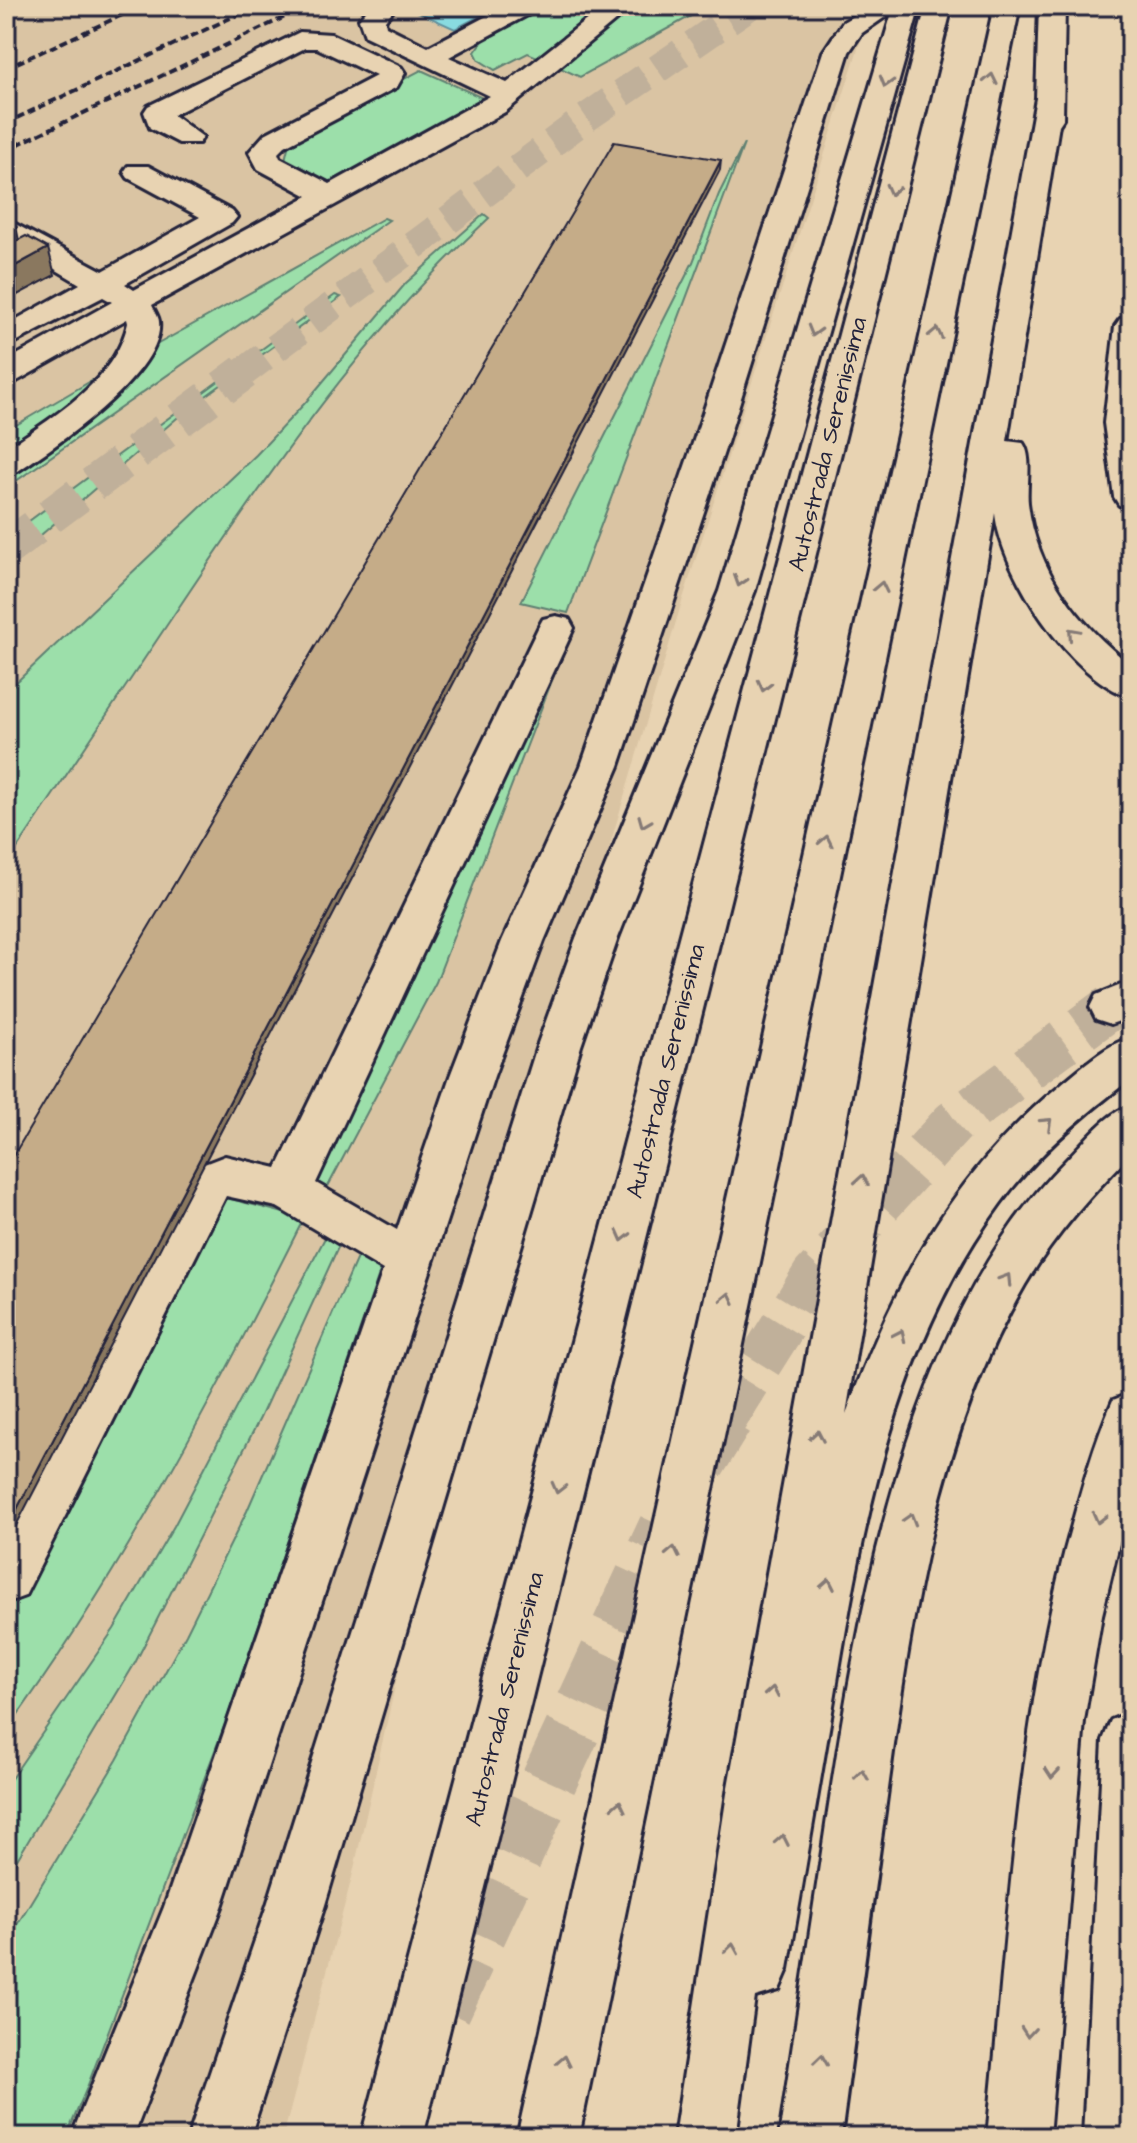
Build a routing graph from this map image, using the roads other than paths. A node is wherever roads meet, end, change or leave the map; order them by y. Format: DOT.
graph roads {
  1 [pos="384,6"];
  2 [pos="526,6"];
  3 [pos="620,6"];
  4 [pos="888,6"];
  5 [pos="907,6"];
  6 [pos="939,6"];
  7 [pos="1007,6"];
  8 [pos="1052,6"];
  9 [pos="428,57"];
  10 [pos="1051,90"];
  11 [pos="510,95"];
  12 [pos="189,137"];
  13 [pos="138,172"];
  14 [pos="330,196"];
  15 [pos="7,229"];
  16 [pos="103,284"];
  17 [pos="135,302"];
  18 [pos="1131,326"];
  19 [pos="6,338"];
  20 [pos="6,374"];
  21 [pos="6,464"];
  22 [pos="1131,497"];
  23 [pos="556,628"];
  24 [pos="1131,684"];
  25 [pos="1131,1055"];
  26 [pos="1131,1124"];
  27 [pos="289,1191"];
  28 [pos="410,1261"];
  29 [pos="1131,1416"];
  30 [pos="6,1578"];
  31 [pos="1131,1740"];
  32 [pos="102,2137"];
  33 [pos="219,2137"];
  34 [pos="392,2137"];
  35 [pos="548,2137"];
  36 [pos="705,2137"];
  37 [pos="727,2137"];
  38 [pos="810,2137"];
  39 [pos="1018,2137"];
  40 [pos="1114,2137"];
  1 -- 9 [label="main road"];
  2 -- 9 [label="main road"];
  3 -- 11 [label="main road"];
  4 -- 28 [label="main road"];
  5 -- 33 [label="main road, one-way"];
  6 -- 34 [label="main road, Autostrada Serenissima, one-way"];
  35 -- 7 [label="main road, one-way"];
  8 -- 10 [label="main road"];
  9 -- 11 [label="main road"];
  24 -- 10 [label="main road, one-way"];
  36 -- 10 [label="main road, one-way"];
  11 -- 14 [label="main road"];
  12 -- 14 [label="main road"];
  13 -- 16 [label="main road"];
  14 -- 17 [label="main road"];
  15 -- 16 [label="main road"];
  16 -- 17 [label="main road"];
  16 -- 19 [label="main road"];
  17 -- 20 [label="main road"];
  17 -- 21 [label="main road"];
  18 -- 22 [label="main road"];
  23 -- 27 [label="main road"];
  37 -- 25 [label="main road, one-way"];
  38 -- 26 [label="main road, one-way"];
  27 -- 28 [label="main road"];
  27 -- 30 [label="main road"];
  28 -- 32 [label="main road"];
  29 -- 39 [label="main road, one-way"];
  31 -- 40 [label="main road"];
}
